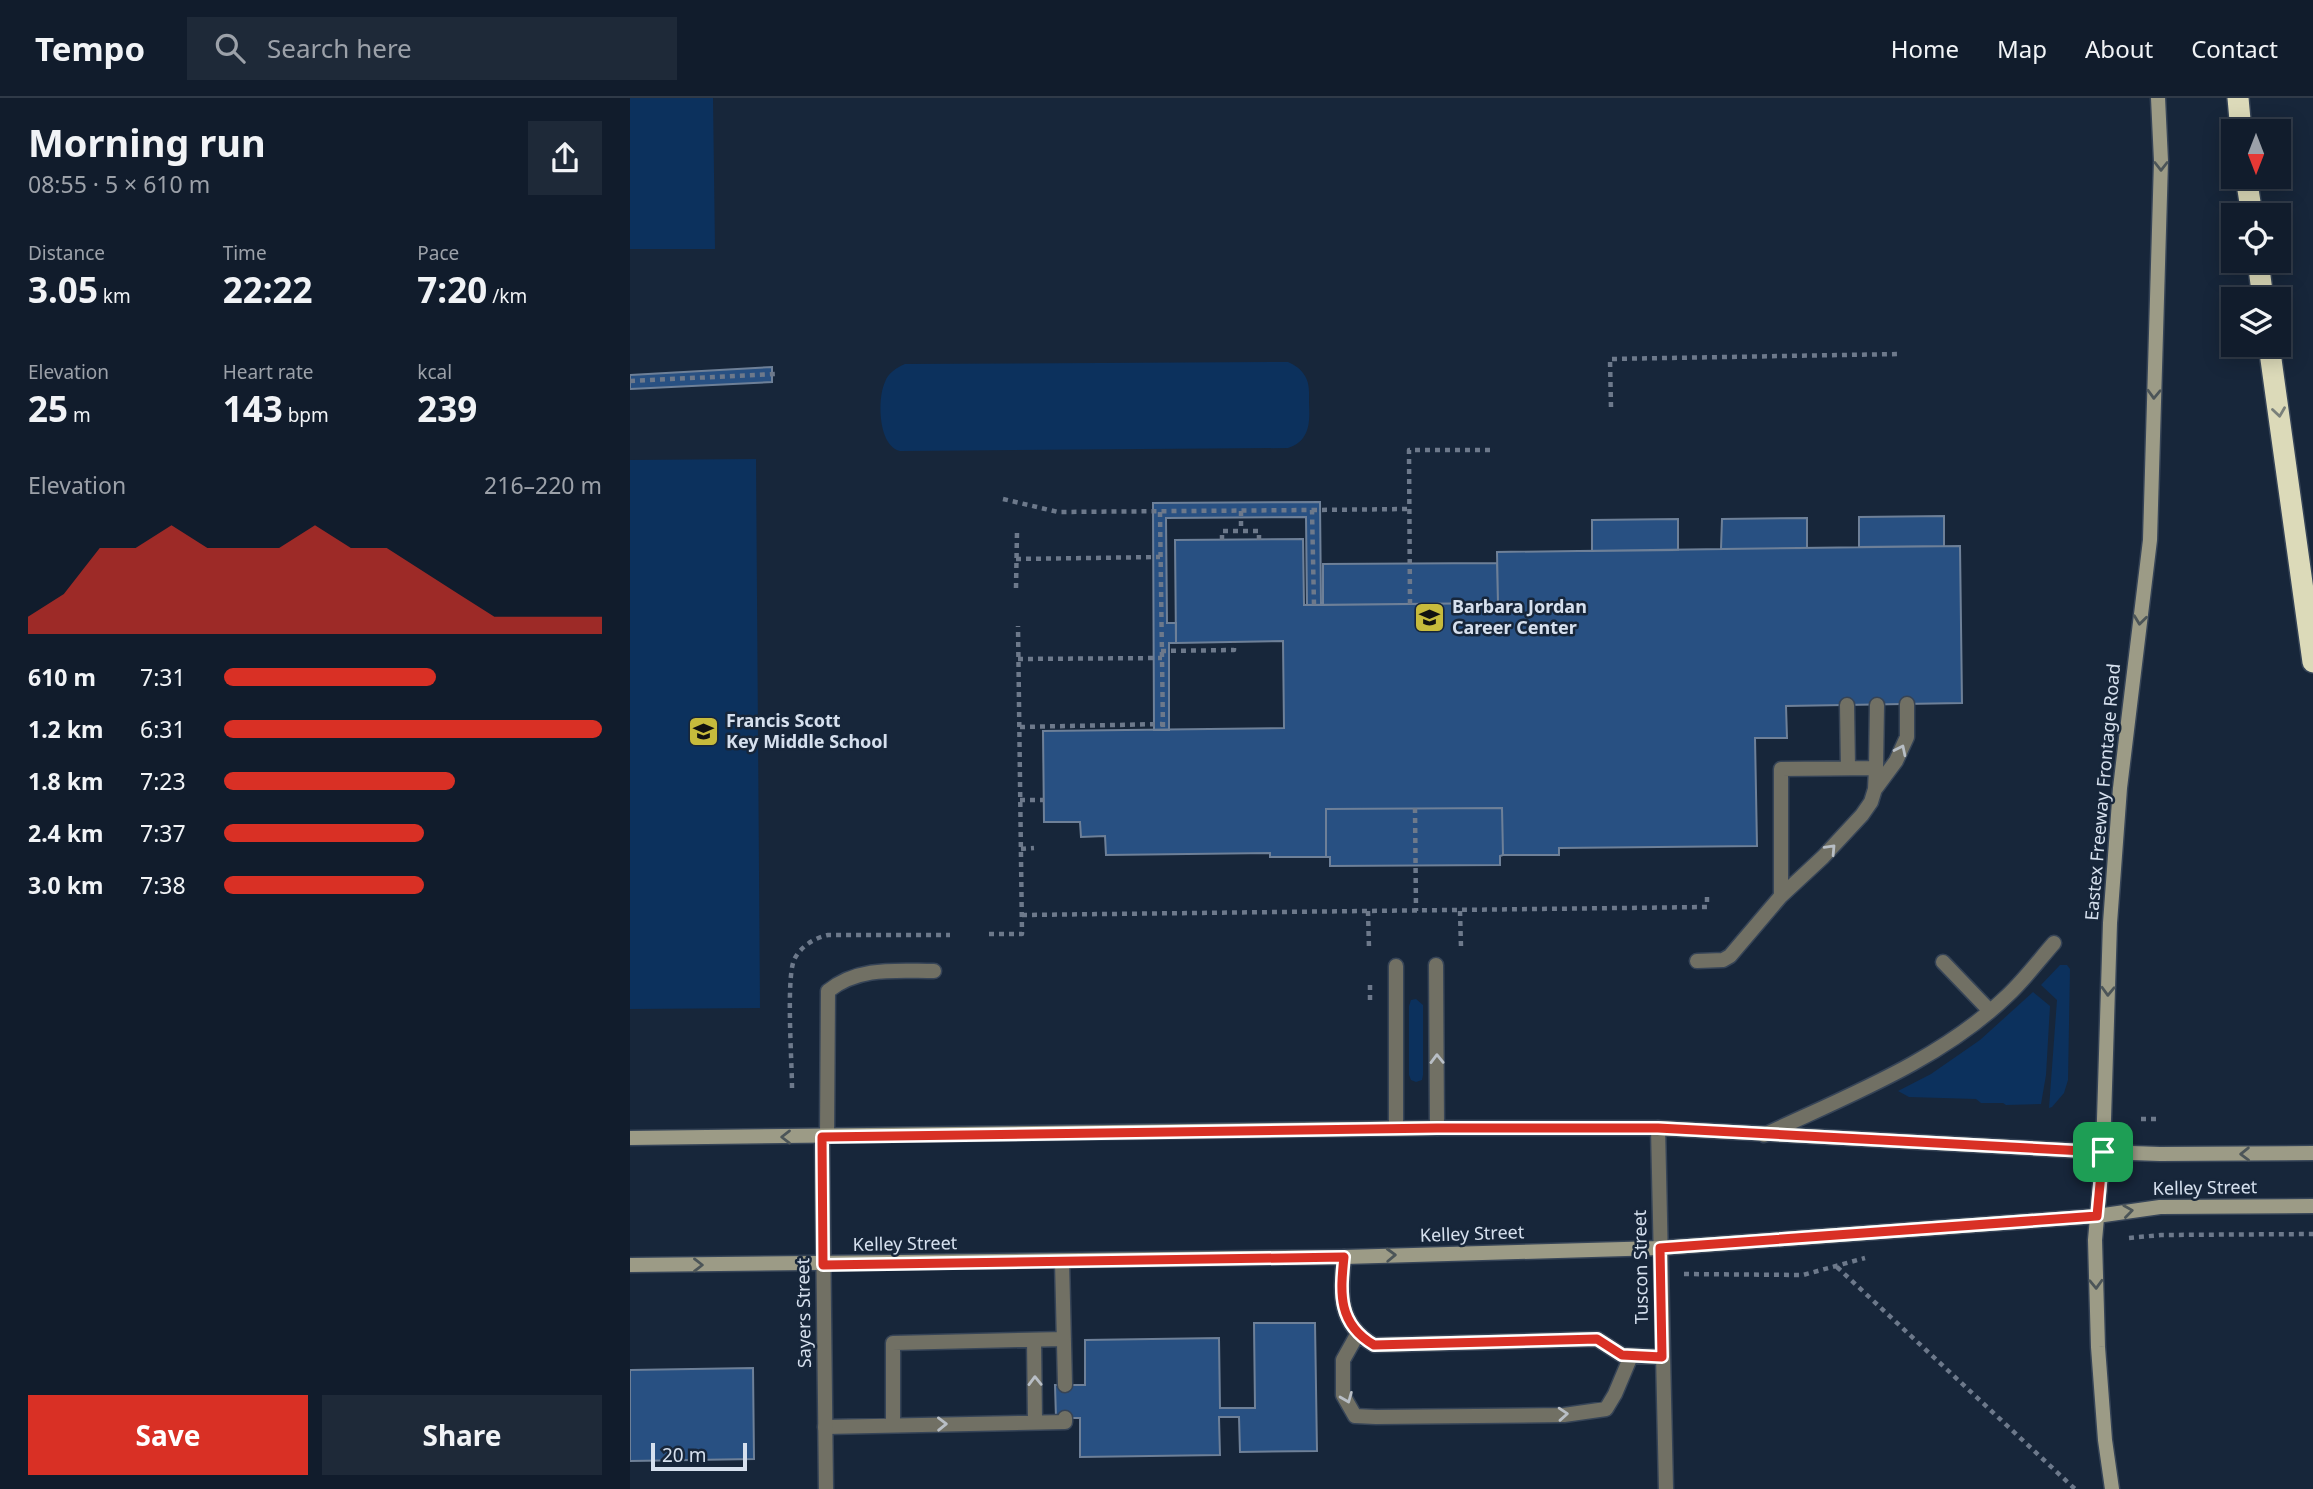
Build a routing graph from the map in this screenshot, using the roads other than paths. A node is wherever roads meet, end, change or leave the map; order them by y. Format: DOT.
graph roads {
  1 [pos="2158,98"];
  2 [pos="2238,98"];
  3 [pos="2240,119"];
  4 [pos="2271,357"];
  5 [pos="2313,662"];
  6 [pos="1907,704"];
  7 [pos="1847,705"];
  8 [pos="1877,705"];
  9 [pos="1848,768"];
  10 [pos="1876,768"];
  11 [pos="1875,789"];
  12 [pos="1782,896"];
  13 [pos="2054,943"];
  14 [pos="1697,961"];
  15 [pos="1943,962"];
  16 [pos="1436,965"];
  17 [pos="1396,966"];
  18 [pos="934,971"];
  19 [pos="1990,1011"];
  20 [pos="1396,1128"];
  21 [pos="1437,1128"];
  22 [pos="1658,1128"];
  23 [pos="1764,1135"];
  24 [pos="824,1137"];
  25 [pos="630,1138"];
  26 [pos="2103,1152"];
  27 [pos="2313,1153"];
  28 [pos="2313,1206"];
  29 [pos="2097,1216"];
  30 [pos="1660,1248"];
  31 [pos="1344,1257"];
  32 [pos="1062,1261"];
  33 [pos="630,1265"];
  34 [pos="823,1265"];
  35 [pos="1357,1335"];
  36 [pos="1064,1339"];
  37 [pos="1034,1340"];
  38 [pos="1631,1356"];
  39 [pos="1662,1357"];
  40 [pos="1065,1385"];
  41 [pos="1065,1418"];
  42 [pos="1035,1422"];
  43 [pos="893,1425"];
  44 [pos="825,1427"];
  45 [pos="825,1489"];
  46 [pos="1666,1489"];
  47 [pos="2112,1489"];
  1 -- 26 [label="main road, Eastex Freeway Frontage Road, one-way"];
  2 -- 3 [label="highway"];
  4 -- 5 [label="highway, one-way"];
  11 -- 6 [label="street, one-way"];
  7 -- 9 [label="street"];
  8 -- 10 [label="street"];
  9 -- 10 [label="street"];
  9 -- 12 [label="street"];
  10 -- 11 [label="street"];
  12 -- 11 [label="street, one-way"];
  12 -- 14 [label="street"];
  13 -- 19 [label="street"];
  15 -- 19 [label="street"];
  21 -- 16 [label="street, one-way"];
  17 -- 20 [label="street"];
  18 -- 24 [label="street, Sayers Street"];
  19 -- 23 [label="street"];
  20 -- 21 [label="main road, Kelley Street"];
  20 -- 24 [label="main road, Kelley Street"];
  21 -- 22 [label="main road, Kelley Street"];
  22 -- 23 [label="main road, Kelley Street"];
  22 -- 30 [label="street, Tuscon Street"];
  23 -- 26 [label="main road, Kelley Street"];
  24 -- 25 [label="main road, Kelley Street, one-way"];
  24 -- 34 [label="street, Sayers Street"];
  27 -- 26 [label="main road, Kelley Street, one-way"];
  26 -- 29 [label="main road, Eastex Freeway Frontage Road"];
  29 -- 28 [label="main road, Kelley Street, one-way"];
  29 -- 30 [label="main road, Kelley Street"];
  29 -- 47 [label="main road, Eastex Freeway Frontage Road, one-way"];
  31 -- 30 [label="main road, Kelley Street, one-way"];
  30 -- 39 [label="street, Tuscon Street"];
  31 -- 32 [label="main road, Kelley Street"];
  31 -- 35 [label="street"];
  32 -- 34 [label="main road, Kelley Street"];
  32 -- 36 [label="street"];
  33 -- 34 [label="main road, Kelley Street, one-way"];
  34 -- 44 [label="street, Sayers Street"];
  35 -- 38 [label="street"];
  35 -- 38 [label="street, one-way"];
  36 -- 37 [label="street"];
  36 -- 40 [label="street"];
  42 -- 37 [label="street, one-way"];
  37 -- 43 [label="street"];
  38 -- 39 [label="street"];
  39 -- 46 [label="street, Tuscon Street"];
  41 -- 42 [label="street"];
  43 -- 42 [label="street, one-way"];
  43 -- 44 [label="street"];
  44 -- 45 [label="street, Sayers Street"];
}
